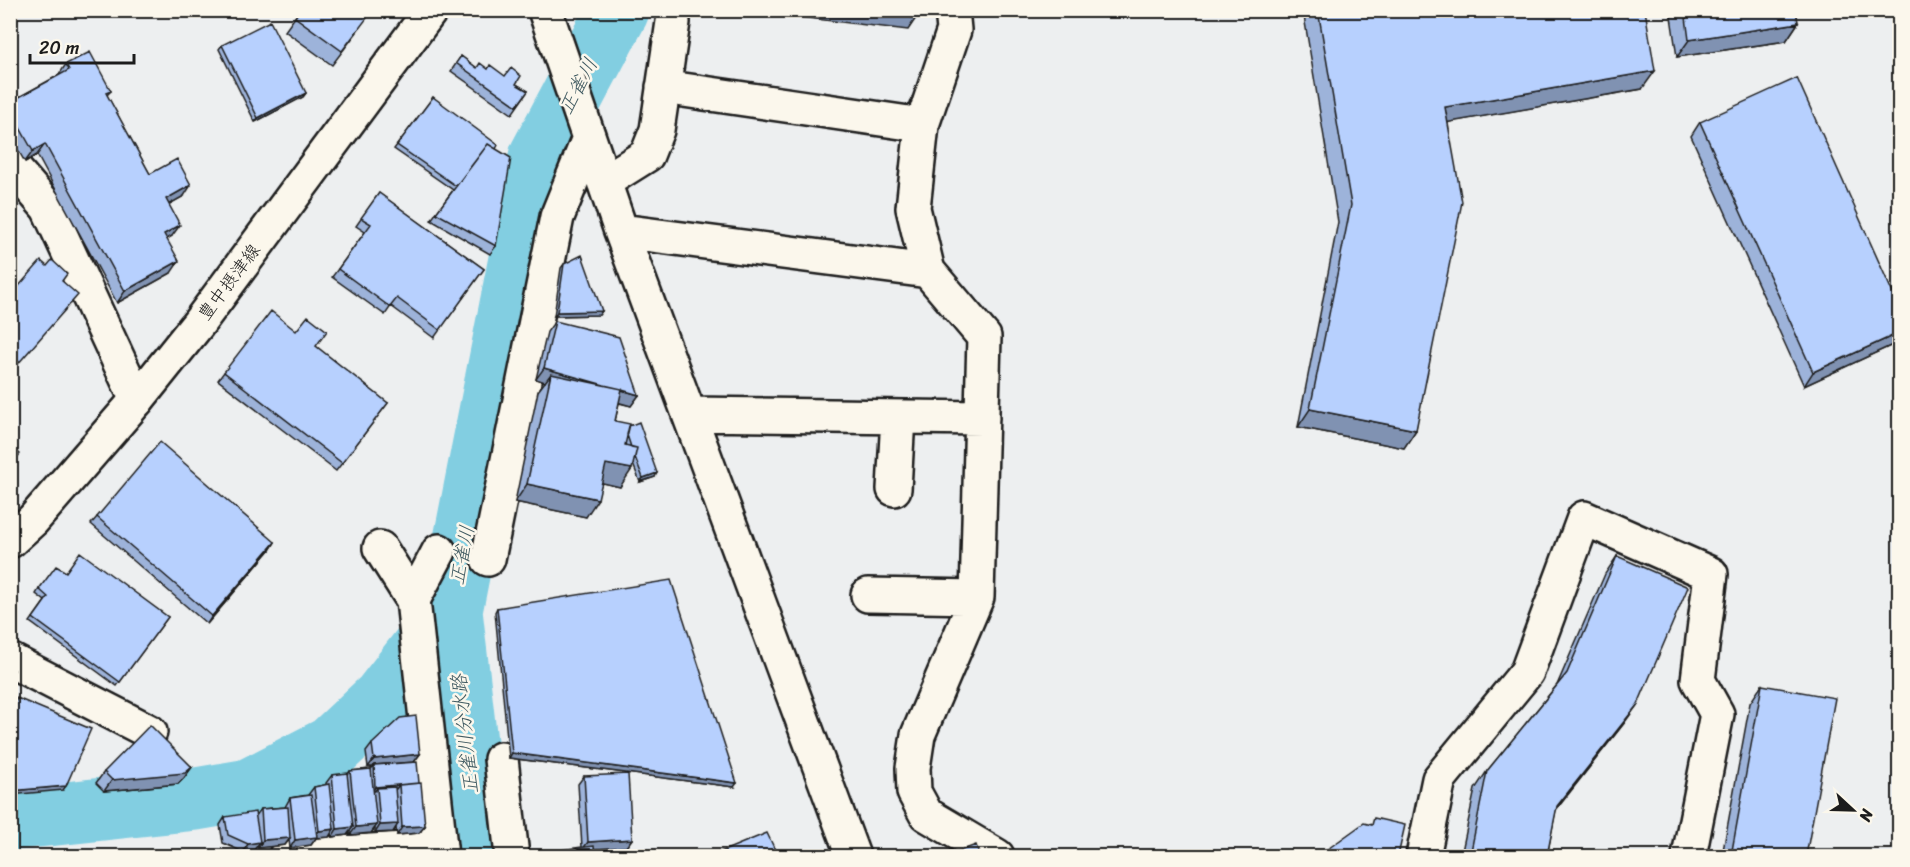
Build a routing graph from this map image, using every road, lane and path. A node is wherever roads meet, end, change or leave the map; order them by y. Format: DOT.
graph roads {
  1 [pos="431,10"];
  2 [pos="545,10"];
  3 [pos="952,10"];
  4 [pos="673,22"];
  5 [pos="663,87"];
  6 [pos="922,125"];
  7 [pos="589,138"];
  8 [pos="10,164"];
  9 [pos="604,182"];
  10 [pos="621,231"];
  11 [pos="928,270"];
  12 [pos="137,400"];
  13 [pos="690,414"];
  14 [pos="898,417"];
  15 [pos="982,418"];
  16 [pos="894,489"];
  17 [pos="10,541"];
  18 [pos="380,548"];
  19 [pos="439,551"];
  20 [pos="488,559"];
  21 [pos="868,595"];
  22 [pos="977,597"];
  23 [pos="413,600"];
  24 [pos="10,660"];
  25 [pos="150,732"];
  26 [pos="501,759"];
  27 [pos="441,852"];
  28 [pos="286,856"];
  29 [pos="299,856"];
  30 [pos="512,856"];
  31 [pos="853,856"];
  32 [pos="997,856"];
  33 [pos="1424,856"];
  34 [pos="1689,856"];
  1 -- 12 [label="street, 豊中摂津線"];
  2 -- 7 [label="street"];
  3 -- 6 [label="street"];
  4 -- 5 [label="street"];
  5 -- 6 [label="street"];
  5 -- 9 [label="street"];
  6 -- 11 [label="street"];
  7 -- 9 [label="street"];
  7 -- 20 [label="street"];
  8 -- 12 [label="street"];
  9 -- 10 [label="street"];
  10 -- 11 [label="street"];
  10 -- 13 [label="street"];
  11 -- 15 [label="street"];
  12 -- 17 [label="street, 豊中摂津線"];
  13 -- 14 [label="street"];
  13 -- 31 [label="street"];
  14 -- 15 [label="street"];
  14 -- 16 [label="street"];
  15 -- 22 [label="street"];
  18 -- 23 [label="street"];
  19 -- 23 [label="street"];
  21 -- 22 [label="street"];
  22 -- 32 [label="street"];
  23 -- 27 [label="street"];
  24 -- 25 [label="street"];
  26 -- 30 [label="street"];
  27 -- 29 [label="street"];
  28 -- 29 [label="street"];
  33 -- 34 [label="street"];
}
